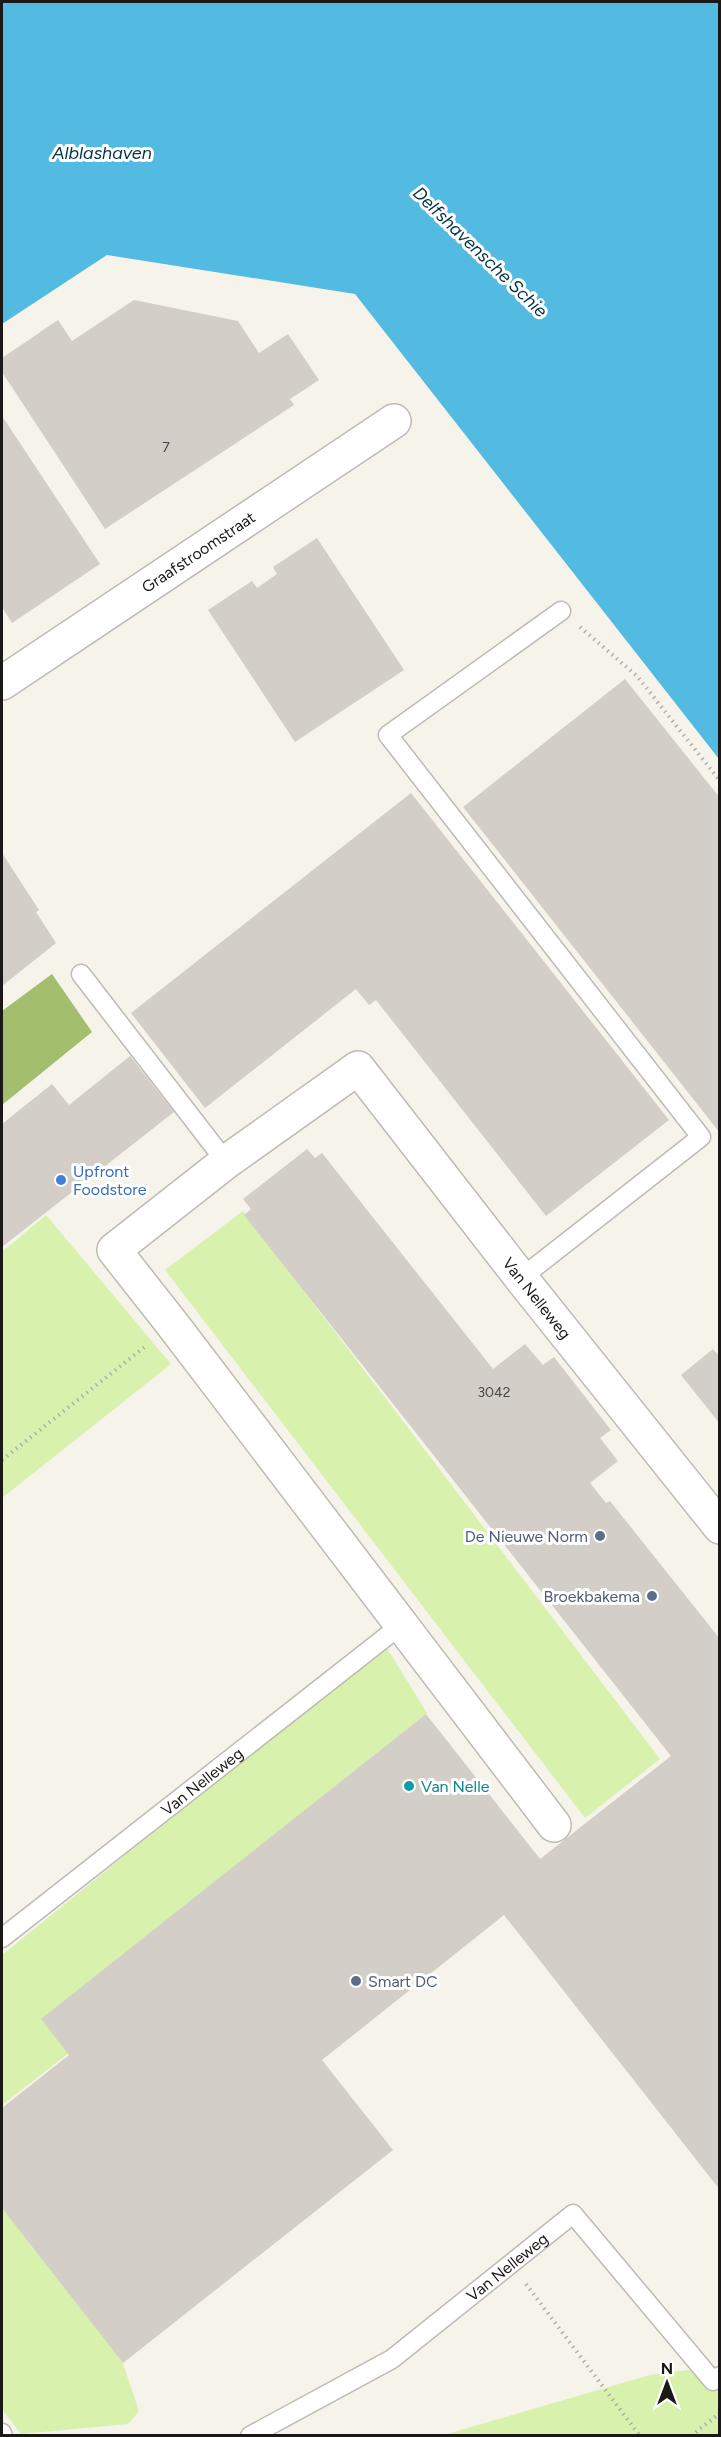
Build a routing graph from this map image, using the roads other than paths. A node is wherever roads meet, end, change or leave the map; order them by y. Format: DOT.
graph roads {
  1 [pos="394,421"];
  2 [pos="561,611"];
  3 [pos="2,683"];
  4 [pos="81,974"];
  5 [pos="226,1162"];
  6 [pos="521,1278"];
  7 [pos="720,1527"];
  8 [pos="401,1625"];
  9 [pos="554,1825"];
  10 [pos="2,1938"];
  11 [pos="720,2376"];
  12 [pos="250,2436"];
  1 -- 3 [label="street, Graafstroomstraat"];
  2 -- 6 [label="lane"];
  4 -- 5 [label="lane"];
  5 -- 6 [label="street, Van Nelleweg"];
  5 -- 8 [label="street"];
  6 -- 7 [label="street, Van Nelleweg"];
  8 -- 9 [label="street"];
  8 -- 10 [label="lane, Van Nelleweg"];
  11 -- 12 [label="lane, Van Nelleweg"];
}
